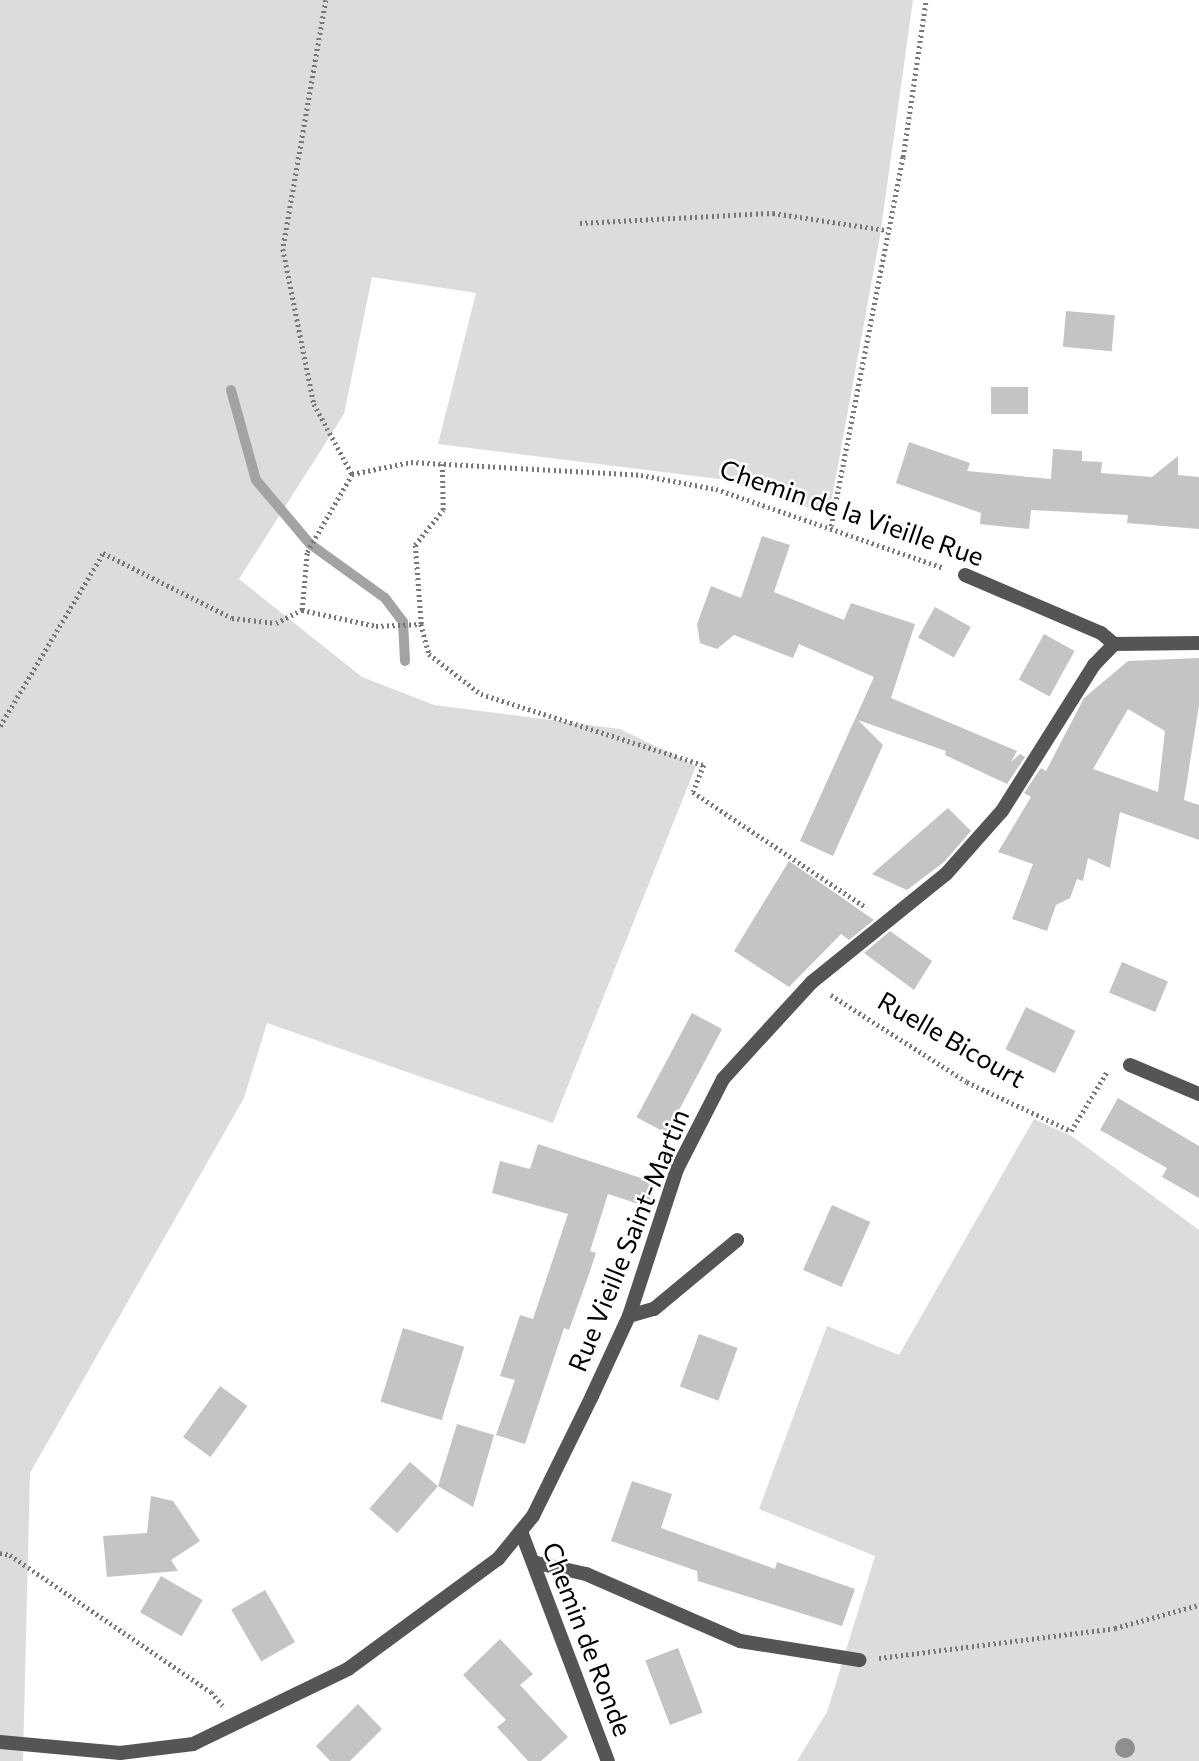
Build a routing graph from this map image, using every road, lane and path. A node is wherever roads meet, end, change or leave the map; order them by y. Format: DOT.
graph roads {
  1 [pos="326,0"];
  2 [pos="926,0"];
  3 [pos="580,223"];
  4 [pos="885,230"];
  5 [pos="442,464"];
  6 [pos="352,474"];
  7 [pos="831,526"];
  8 [pos="965,575"];
  9 [pos="302,610"];
  10 [pos="421,624"];
  11 [pos="1199,643"];
  12 [pos="1114,645"];
  13 [pos="0,726"];
  14 [pos="886,919"];
  15 [pos="812,982"];
  16 [pos="1130,1065"];
  17 [pos="1199,1094"];
  18 [pos="737,1240"];
  19 [pos="629,1316"];
  20 [pos="522,1534"];
  21 [pos="0,1553"];
  22 [pos="537,1563"];
  23 [pos="1199,1605"];
  24 [pos="859,1660"];
  25 [pos="240,1725"];
  26 [pos="0,1742"];
  27 [pos="608,1761"];
  1 -- 6 [label="path"];
  2 -- 4 [label="path"];
  3 -- 4 [label="path"];
  4 -- 7 [label="path"];
  5 -- 6 [label="path, Chemin de la Vieille Rue"];
  5 -- 7 [label="path, Chemin de la Vieille Rue"];
  5 -- 10 [label="path"];
  6 -- 9 [label="path"];
  7 -- 8 [label="path, Chemin de la Vieille Rue"];
  8 -- 12 [label="street, Chemin de la Vieille Rue"];
  9 -- 10 [label="path"];
  9 -- 13 [label="path"];
  10 -- 14 [label="path"];
  11 -- 12 [label="street"];
  12 -- 14 [label="street, Rue Vieille Saint-Martin"];
  14 -- 15 [label="street, Rue Vieille Saint-Martin"];
  15 -- 16 [label="path, Ruelle Bicourt"];
  15 -- 19 [label="street, Rue Vieille Saint-Martin"];
  16 -- 17 [label="street"];
  18 -- 19 [label="street"];
  19 -- 20 [label="street, Rue Vieille Saint-Martin"];
  20 -- 22 [label="street, Chemin de Ronde"];
  20 -- 25 [label="street, Rue Vieille Saint-Martin"];
  21 -- 25 [label="path"];
  22 -- 24 [label="street"];
  22 -- 27 [label="street, Chemin de Ronde"];
  23 -- 24 [label="path"];
  25 -- 26 [label="street, Rue Vieille Saint-Martin"];
}
